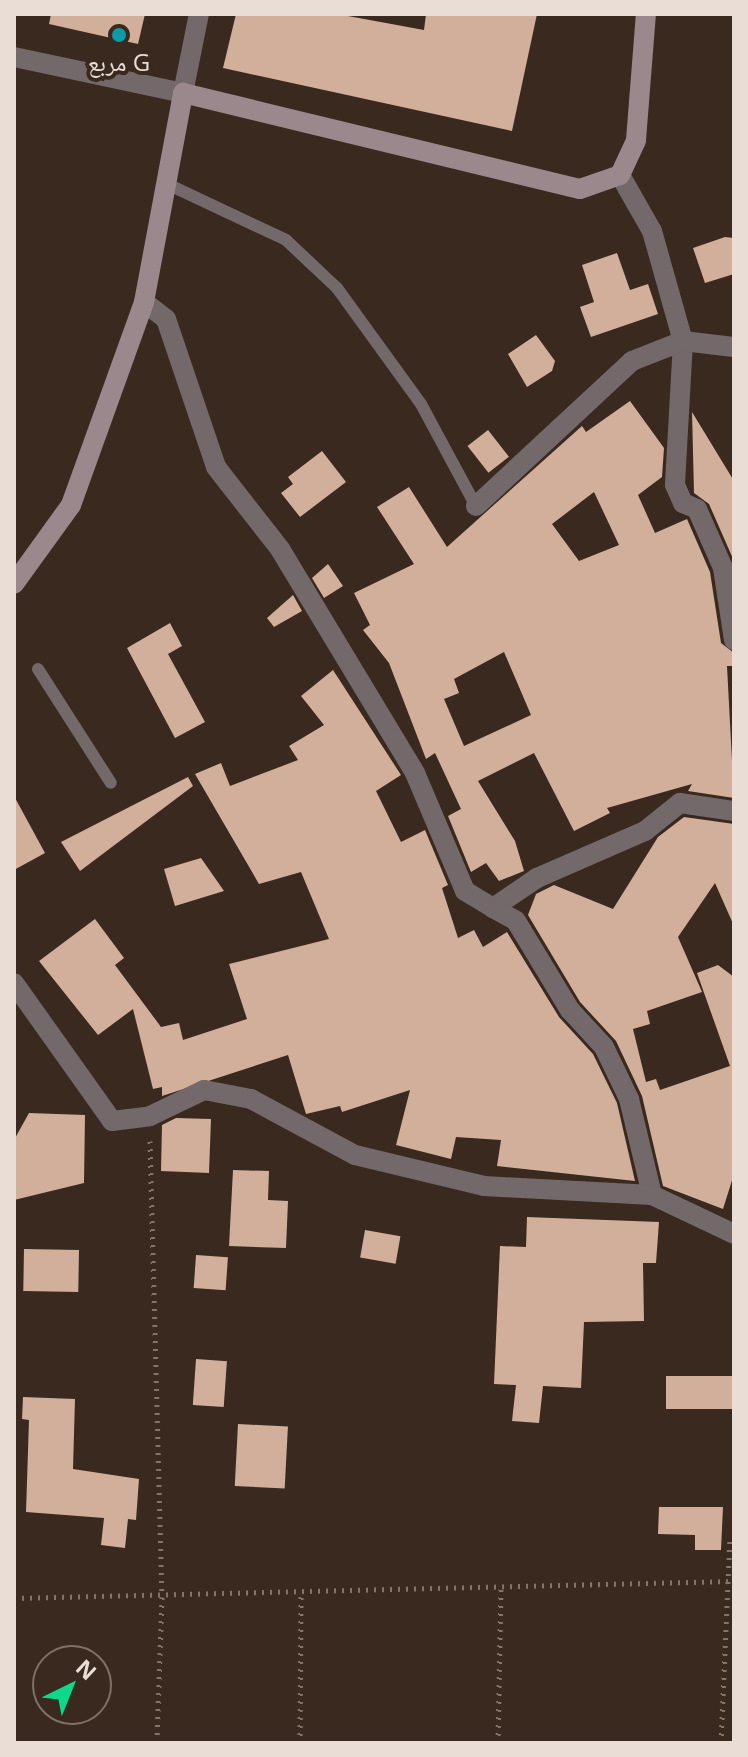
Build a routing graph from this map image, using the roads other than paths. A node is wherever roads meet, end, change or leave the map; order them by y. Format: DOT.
graph roads {
  1 [pos="199,14"];
  2 [pos="646,14"];
  3 [pos="14,57"];
  4 [pos="14,66"];
  5 [pos="183,93"];
  6 [pos="620,175"];
  7 [pos="163,182"];
  8 [pos="144,302"];
  9 [pos="683,341"];
  10 [pos="734,347"];
  11 [pos="476,506"];
  12 [pos="14,584"];
  13 [pos="734,640"];
  14 [pos="38,669"];
  15 [pos="111,783"];
  16 [pos="734,811"];
  17 [pos="493,908"];
  18 [pos="14,983"];
  19 [pos="652,1195"];
  20 [pos="734,1234"];
  1 -- 5 [label="street"];
  2 -- 6 [label="street"];
  3 -- 5 [label="street"];
  4 -- 5 [label="street"];
  5 -- 6 [label="street"];
  5 -- 7 [label="street"];
  6 -- 9 [label="street"];
  7 -- 8 [label="street"];
  7 -- 11 [label="lane"];
  8 -- 12 [label="street"];
  8 -- 17 [label="street"];
  9 -- 10 [label="street"];
  9 -- 11 [label="street"];
  9 -- 13 [label="street"];
  14 -- 15 [label="lane"];
  16 -- 17 [label="street"];
  17 -- 19 [label="street"];
  18 -- 19 [label="street"];
  19 -- 20 [label="street"];
}
